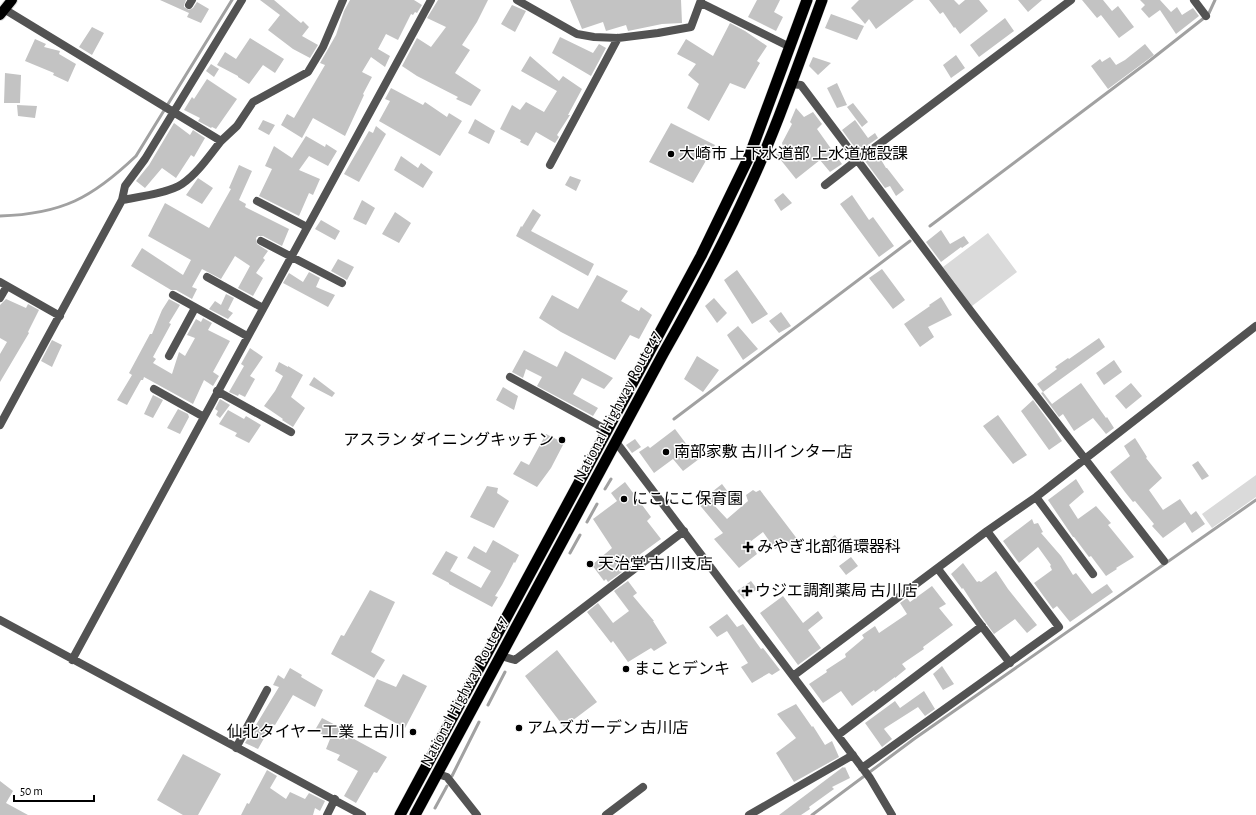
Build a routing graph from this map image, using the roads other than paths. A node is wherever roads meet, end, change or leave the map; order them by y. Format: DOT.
graph roads {
  1 [pos="12,0"];
  2 [pos="242,0"];
  3 [pos="343,0"];
  4 [pos="431,0"];
  5 [pos="517,0"];
  6 [pos="807,0"];
  7 [pos="822,0"];
  8 [pos="1071,0"];
  9 [pos="1194,0"];
  10 [pos="701,1"];
  11 [pos="2,12"];
  12 [pos="1206,16"];
  13 [pos="618,38"];
  14 [pos="790,47"];
  15 [pos="791,84"];
  16 [pos="168,109"];
  17 [pos="221,141"];
  18 [pos="857,160"];
  19 [pos="550,165"];
  20 [pos="825,185"];
  21 [pos="122,200"];
  22 [pos="257,201"];
  23 [pos="307,227"];
  24 [pos="261,240"];
  25 [pos="291,256"];
  26 [pos="207,278"];
  27 [pos="342,283"];
  28 [pos="3,284"];
  29 [pos="173,295"];
  30 [pos="0,298"];
  31 [pos="195,308"];
  32 [pos="263,308"];
  33 [pos="60,316"];
  34 [pos="1256,326"];
  35 [pos="247,336"];
  36 [pos="168,356"];
  37 [pos="510,377"];
  38 [pos="154,389"];
  39 [pos="217,392"];
  40 [pos="204,417"];
  41 [pos="0,425"];
  42 [pos="607,430"];
  43 [pos="290,432"];
  44 [pos="616,442"];
  45 [pos="1085,458"];
  46 [pos="1036,497"];
  47 [pos="684,531"];
  48 [pos="987,531"];
  49 [pos="1164,561"];
  50 [pos="938,568"];
  51 [pos="1093,574"];
  52 [pos="0,620"];
  53 [pos="982,626"];
  54 [pos="501,656"];
  55 [pos="72,660"];
  56 [pos="1010,663"];
  57 [pos="793,676"];
  58 [pos="267,690"];
  59 [pos="838,735"];
  60 [pos="236,748"];
  61 [pos="853,756"];
  62 [pos="863,769"];
  63 [pos="438,774"];
  64 [pos="643,787"];
  65 [pos="334,799"];
  66 [pos="327,815"];
  67 [pos="362,815"];
  68 [pos="400,815"];
  69 [pos="415,815"];
  70 [pos="477,815"];
  71 [pos="606,815"];
  72 [pos="749,815"];
  73 [pos="892,815"];
  1 -- 11 [label="main road"];
  2 -- 16 [label="street"];
  3 -- 17 [label="street"];
  4 -- 23 [label="street"];
  5 -- 13 [label="street"];
  6 -- 14 [label="highway, National Highway Route 47"];
  7 -- 15 [label="highway, National Highway Route 47"];
  8 -- 18 [label="street"];
  9 -- 12 [label="street"];
  10 -- 13 [label="street"];
  10 -- 14 [label="street"];
  11 -- 16 [label="street"];
  13 -- 19 [label="street"];
  14 -- 42 [label="highway, National Highway Route 47"];
  15 -- 18 [label="street"];
  15 -- 44 [label="highway, National Highway Route 47"];
  16 -- 17 [label="street"];
  16 -- 21 [label="street"];
  17 -- 21 [label="street"];
  18 -- 20 [label="street"];
  18 -- 45 [label="street"];
  21 -- 33 [label="street"];
  22 -- 23 [label="street"];
  23 -- 25 [label="street"];
  24 -- 25 [label="street"];
  25 -- 27 [label="street"];
  25 -- 32 [label="street"];
  26 -- 32 [label="street"];
  28 -- 30 [label="street"];
  28 -- 33 [label="street"];
  29 -- 31 [label="street"];
  31 -- 35 [label="street"];
  31 -- 36 [label="street"];
  32 -- 35 [label="street"];
  33 -- 41 [label="street"];
  34 -- 45 [label="street"];
  35 -- 39 [label="street"];
  37 -- 42 [label="street"];
  38 -- 40 [label="street"];
  39 -- 40 [label="street"];
  39 -- 43 [label="street"];
  40 -- 55 [label="street"];
  42 -- 68 [label="highway, National Highway Route 47"];
  44 -- 47 [label="street"];
  44 -- 54 [label="highway, National Highway Route 47"];
  45 -- 46 [label="street"];
  45 -- 49 [label="street"];
  46 -- 48 [label="street"];
  46 -- 51 [label="street"];
  47 -- 54 [label="street"];
  47 -- 57 [label="street"];
  48 -- 50 [label="street"];
  48 -- 56 [label="street"];
  50 -- 53 [label="street"];
  50 -- 57 [label="street"];
  52 -- 55 [label="street"];
  53 -- 56 [label="street"];
  53 -- 59 [label="street"];
  54 -- 63 [label="highway, National Highway Route 47"];
  55 -- 60 [label="street"];
  56 -- 62 [label="street"];
  57 -- 59 [label="street"];
  58 -- 60 [label="street"];
  59 -- 61 [label="street"];
  60 -- 65 [label="street"];
  61 -- 62 [label="street"];
  61 -- 72 [label="street"];
  62 -- 73 [label="street"];
  63 -- 69 [label="highway, National Highway Route 47"];
  63 -- 70 [label="street"];
  64 -- 71 [label="street"];
  65 -- 66 [label="street"];
  65 -- 67 [label="street"];
}
